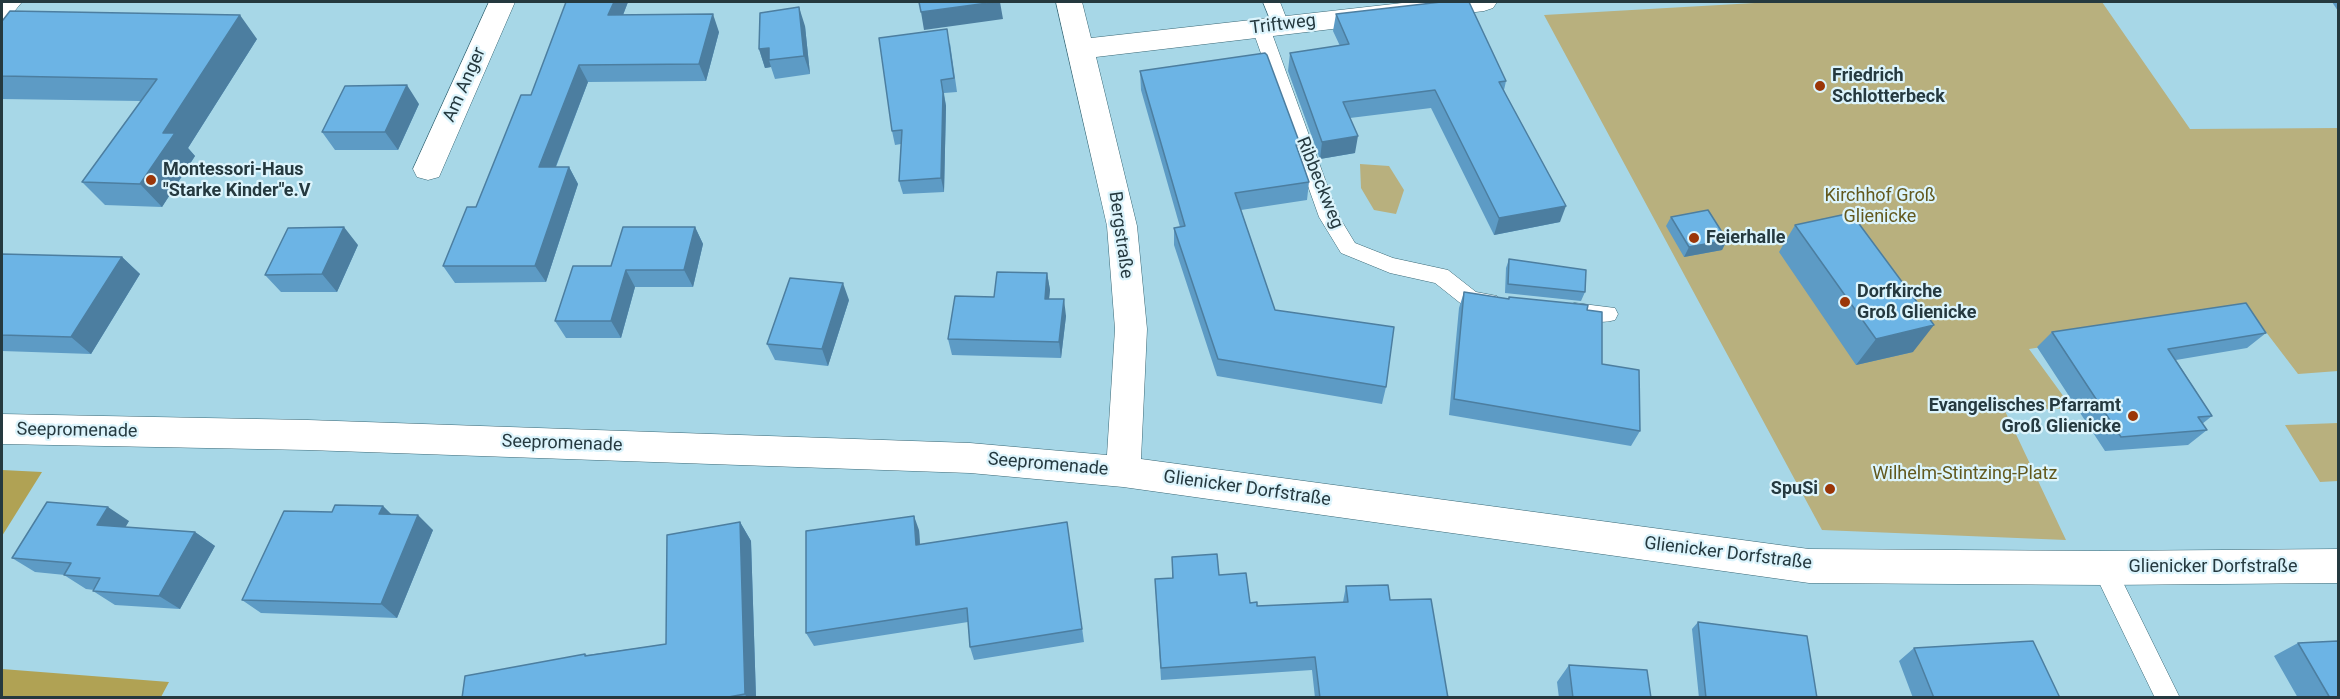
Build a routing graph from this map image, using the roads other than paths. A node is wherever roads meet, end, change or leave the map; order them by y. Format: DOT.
graph roads {
  1 [pos="12,2"];
  2 [pos="502,2"];
  3 [pos="1070,2"];
  4 [pos="1484,2"];
  5 [pos="2,15"];
  6 [pos="1271,18"];
  7 [pos="1082,49"];
  8 [pos="428,169"];
  9 [pos="1505,303"];
  10 [pos="1551,308"];
  11 [pos="1608,314"];
  12 [pos="2,429"];
  13 [pos="1123,472"];
  14 [pos="2338,566"];
  15 [pos="2104,568"];
  16 [pos="2168,698"];
  1 -- 5 [label="lane"];
  2 -- 8 [label="street, Am Anger"];
  3 -- 7 [label="street, Bergstraße"];
  4 -- 6 [label="street, Triftweg"];
  6 -- 7 [label="street, Triftweg"];
  6 -- 9 [label="lane, Ribbeckweg"];
  7 -- 13 [label="street, Bergstraße"];
  10 -- 11 [label="lane"];
  12 -- 13 [label="street, Seepromenade"];
  13 -- 15 [label="street, Glienicker Dorfstraße"];
  14 -- 15 [label="street, Glienicker Dorfstraße"];
  15 -- 16 [label="lane"];
}
